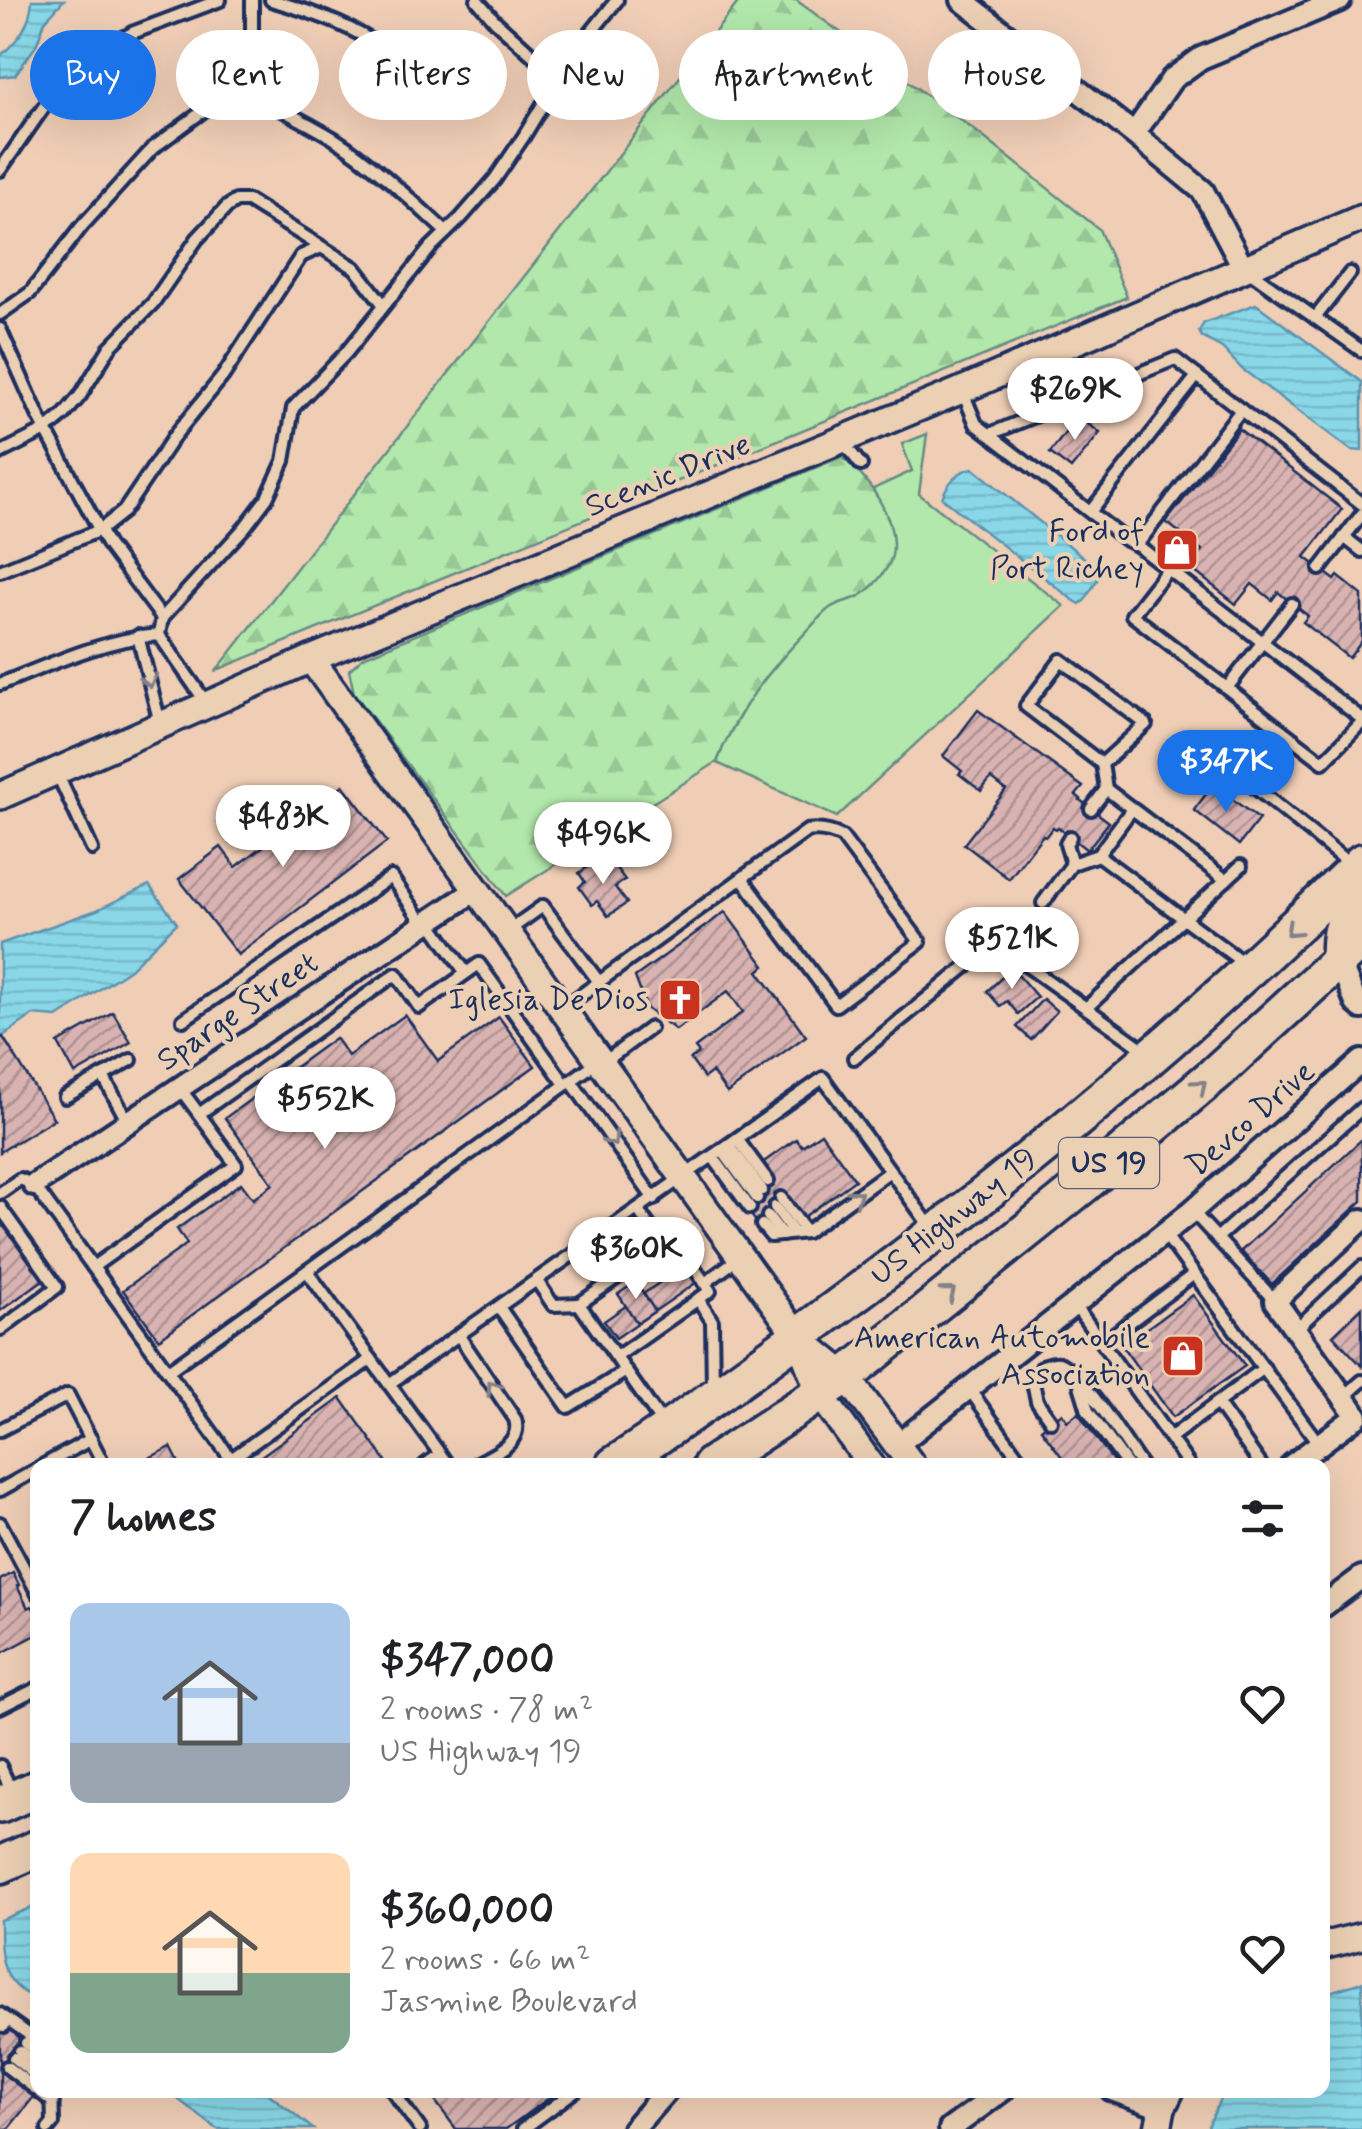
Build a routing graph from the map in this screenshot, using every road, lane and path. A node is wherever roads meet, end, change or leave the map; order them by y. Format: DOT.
graph roads {
  1 [pos="220,0"];
  2 [pos="252,0"];
  3 [pos="271,0"];
  4 [pos="477,0"];
  5 [pos="617,0"];
  6 [pos="962,0"];
  7 [pos="1340,0"];
  8 [pos="252,30"];
  9 [pos="349,30"];
  10 [pos="593,30"];
  11 [pos="527,50"];
  12 [pos="191,120"];
  13 [pos="298,120"];
  14 [pos="532,120"];
  15 [pos="1134,134"];
  16 [pos="0,170"];
  17 [pos="1362,218"];
  18 [pos="446,232"];
  19 [pos="300,235"];
  20 [pos="319,248"];
  21 [pos="300,256"];
  22 [pos="1244,267"];
  23 [pos="1350,273"];
  24 [pos="383,304"];
  25 [pos="0,314"];
  26 [pos="1315,318"];
  27 [pos="0,329"];
  28 [pos="1362,352"];
  29 [pos="1197,376"];
  30 [pos="962,390"];
  31 [pos="1241,410"];
  32 [pos="46,430"];
  33 [pos="990,434"];
  34 [pos="841,440"];
  35 [pos="0,453"];
  36 [pos="861,465"];
  37 [pos="1362,504"];
  38 [pos="1090,512"];
  39 [pos="1362,514"];
  40 [pos="100,530"];
  41 [pos="1344,537"];
  42 [pos="1137,545"];
  43 [pos="1362,550"];
  44 [pos="1320,568"];
  45 [pos="1168,569"];
  46 [pos="0,571"];
  47 [pos="1292,604"];
  48 [pos="162,618"];
  49 [pos="159,635"];
  50 [pos="138,636"];
  51 [pos="1262,642"];
  52 [pos="311,659"];
  53 [pos="0,684"];
  54 [pos="1227,688"];
  55 [pos="208,705"];
  56 [pos="1362,721"];
  57 [pos="160,726"];
  58 [pos="1102,764"];
  59 [pos="56,772"];
  60 [pos="1252,785"];
  61 [pos="1106,790"];
  62 [pos="0,796"];
  63 [pos="1091,808"];
  64 [pos="1132,809"];
  65 [pos="1070,837"];
  66 [pos="92,849"];
  67 [pos="1098,855"];
  68 [pos="1072,864"];
  69 [pos="1242,866"];
  70 [pos="742,878"];
  71 [pos="1360,878"];
  72 [pos="1226,880"];
  73 [pos="476,890"];
  74 [pos="1043,903"];
  75 [pos="1183,919"];
  76 [pos="427,923"];
  77 [pos="507,932"];
  78 [pos="1351,949"];
  79 [pos="1250,968"];
  80 [pos="466,973"];
  81 [pos="599,982"];
  82 [pos="1086,1008"];
  83 [pos="1362,1008"];
  84 [pos="562,1009"];
  85 [pos="183,1020"];
  86 [pos="650,1028"];
  87 [pos="1152,1056"];
  88 [pos="854,1058"];
  89 [pos="131,1060"];
  90 [pos="600,1062"];
  91 [pos="1361,1063"];
  92 [pos="103,1076"];
  93 [pos="568,1082"];
  94 [pos="179,1088"];
  95 [pos="65,1097"];
  96 [pos="1362,1108"];
  97 [pos="199,1114"];
  98 [pos="128,1122"];
  99 [pos="725,1148"];
  100 [pos="890,1172"];
  101 [pos="684,1178"];
  102 [pos="34,1184"];
  103 [pos="0,1193"];
  104 [pos="654,1199"];
  105 [pos="0,1207"];
  106 [pos="638,1210"];
  107 [pos="1192,1212"];
  108 [pos="1360,1224"];
  109 [pos="794,1233"];
  110 [pos="1164,1233"];
  111 [pos="935,1234"];
  112 [pos="1217,1238"];
  113 [pos="663,1246"];
  114 [pos="740,1257"];
  115 [pos="93,1266"];
  116 [pos="1362,1267"];
  117 [pos="307,1271"];
  118 [pos="1194,1274"];
  119 [pos="537,1281"];
  120 [pos="705,1283"];
  121 [pos="698,1299"];
  122 [pos="1275,1300"];
  123 [pos="579,1304"];
  124 [pos="1074,1304"];
  125 [pos="499,1307"];
  126 [pos="1,1329"];
  127 [pos="1296,1329"];
  128 [pos="458,1336"];
  129 [pos="798,1337"];
  130 [pos="1102,1343"];
  131 [pos="616,1357"];
  132 [pos="371,1360"];
  133 [pos="1264,1368"];
  134 [pos="168,1371"];
  135 [pos="626,1371"];
  136 [pos="1077,1376"];
  137 [pos="1362,1381"];
  138 [pos="389,1384"];
  139 [pos="833,1385"];
  140 [pos="968,1388"];
  141 [pos="714,1397"];
  142 [pos="1344,1397"];
  143 [pos="1217,1403"];
  144 [pos="1052,1421"];
  145 [pos="0,1430"];
  146 [pos="666,1430"];
  147 [pos="1170,1438"];
  148 [pos="91,1439"];
  149 [pos="1319,1444"];
  150 [pos="440,1454"];
  151 [pos="904,1455"];
  152 [pos="57,1458"];
  153 [pos="100,1458"];
  154 [pos="230,1458"];
  155 [pos="232,1458"];
  156 [pos="435,1458"];
  157 [pos="443,1458"];
  158 [pos="485,1458"];
  159 [pos="624,1458"];
  160 [pos="722,1458"];
  161 [pos="868,1458"];
  162 [pos="1019,1458"];
  163 [pos="1122,1458"];
  164 [pos="1136,1458"];
  165 [pos="1184,1458"];
  166 [pos="1257,1458"];
  167 [pos="1301,1458"];
  168 [pos="30,1473"];
  169 [pos="0,1490"];
  170 [pos="0,1523"];
  171 [pos="4,1538"];
  172 [pos="1362,1577"];
  173 [pos="30,1581"];
  174 [pos="1330,1600"];
  175 [pos="30,1692"];
  176 [pos="0,1708"];
  177 [pos="0,1766"];
  178 [pos="18,1797"];
  179 [pos="30,1852"];
  180 [pos="0,1865"];
  181 [pos="1362,1936"];
  182 [pos="1330,1944"];
  183 [pos="1,2021"];
  184 [pos="21,2052"];
  185 [pos="53,2098"];
  186 [pos="398,2098"];
  187 [pos="565,2098"];
  188 [pos="661,2098"];
  189 [pos="992,2098"];
  190 [pos="1134,2098"];
  191 [pos="1164,2109"];
  192 [pos="51,2126"];
  193 [pos="420,2129"];
  194 [pos="524,2129"];
  195 [pos="632,2129"];
  196 [pos="950,2129"];
  1 -- 16 [label="lane"];
  2 -- 8 [label="lane"];
  3 -- 9 [label="lane"];
  4 -- 11 [label="lane"];
  5 -- 10 [label="lane"];
  6 -- 15 [label="street"];
  7 -- 15 [label="street"];
  12 -- 25 [label="lane"];
  13 -- 18 [label="lane"];
  14 -- 18 [label="lane"];
  15 -- 22 [label="street"];
  17 -- 22 [label="street, Scenic Drive"];
  18 -- 24 [label="lane"];
  19 -- 20 [label="lane"];
  19 -- 21 [label="lane"];
  19 -- 32 [label="lane"];
  20 -- 21 [label="lane"];
  20 -- 24 [label="lane"];
  21 -- 40 [label="lane"];
  22 -- 26 [label="lane"];
  22 -- 30 [label="street, Scenic Drive"];
  23 -- 26 [label="lane"];
  24 -- 48 [label="lane"];
  26 -- 28 [label="lane"];
  27 -- 32 [label="lane"];
  29 -- 31 [label="lane"];
  29 -- 33 [label="lane"];
  29 -- 38 [label="lane"];
  30 -- 33 [label="lane"];
  30 -- 34 [label="street, Scenic Drive"];
  31 -- 37 [label="lane"];
  31 -- 42 [label="lane"];
  32 -- 35 [label="lane"];
  32 -- 40 [label="lane"];
  33 -- 38 [label="lane"];
  34 -- 36 [label="lane"];
  34 -- 52 [label="street, Scenic Drive"];
  38 -- 42 [label="lane"];
  39 -- 41 [label="lane"];
  40 -- 46 [label="lane"];
  40 -- 48 [label="lane"];
  41 -- 43 [label="lane"];
  41 -- 44 [label="lane"];
  42 -- 45 [label="lane"];
  45 -- 51 [label="lane"];
  45 -- 54 [label="lane"];
  47 -- 51 [label="lane"];
  48 -- 49 [label="lane"];
  49 -- 50 [label="lane"];
  49 -- 55 [label="lane"];
  50 -- 53 [label="lane"];
  50 -- 57 [label="lane, one-way"];
  51 -- 54 [label="lane"];
  51 -- 56 [label="lane"];
  52 -- 55 [label="street, Scenic Drive"];
  52 -- 73 [label="street"];
  54 -- 56 [label="lane"];
  55 -- 57 [label="street, Scenic Drive"];
  57 -- 59 [label="street, Scenic Drive"];
  58 -- 58 [label="lane"];
  58 -- 61 [label="lane"];
  59 -- 62 [label="street, Scenic Drive"];
  59 -- 66 [label="lane"];
  60 -- 71 [label="lane"];
  61 -- 63 [label="lane"];
  61 -- 64 [label="lane"];
  64 -- 67 [label="lane"];
  64 -- 72 [label="lane"];
  65 -- 68 [label="lane"];
  67 -- 68 [label="lane"];
  67 -- 75 [label="lane"];
  68 -- 74 [label="lane"];
  69 -- 72 [label="lane"];
  70 -- 70 [label="lane"];
  70 -- 81 [label="lane"];
  71 -- 78 [label="highway"];
  71 -- 79 [label="highway, US Highway 19 / US 19, one-way"];
  72 -- 75 [label="lane"];
  73 -- 76 [label="street, Sparge Street"];
  73 -- 77 [label="street"];
  75 -- 79 [label="lane"];
  75 -- 82 [label="lane"];
  76 -- 80 [label="lane"];
  76 -- 85 [label="lane"];
  76 -- 94 [label="street, Sparge Street"];
  77 -- 81 [label="lane"];
  77 -- 84 [label="street"];
  78 -- 83 [label="street"];
  139 -- 78 [label="highway, US Highway 19 / US 19, one-way"];
  79 -- 87 [label="highway, US Highway 19 / US 19"];
  80 -- 93 [label="lane"];
  80 -- 97 [label="lane"];
  81 -- 84 [label="lane"];
  82 -- 87 [label="lane"];
  82 -- 88 [label="lane"];
  84 -- 90 [label="street"];
  86 -- 90 [label="lane"];
  87 -- 111 [label="highway, US Highway 19 / US 19"];
  89 -- 92 [label="lane"];
  90 -- 93 [label="lane"];
  90 -- 101 [label="street"];
  91 -- 107 [label="street, Devco Drive"];
  92 -- 95 [label="lane"];
  92 -- 98 [label="lane"];
  93 -- 104 [label="lane, one-way"];
  93 -- 117 [label="lane"];
  94 -- 97 [label="lane"];
  94 -- 98 [label="street, Sparge Street"];
  96 -- 112 [label="lane"];
  97 -- 115 [label="lane"];
  98 -- 102 [label="street, Sparge Street"];
  99 -- 99 [label="lane"];
  99 -- 100 [label="lane"];
  99 -- 101 [label="lane"];
  109 -- 100 [label="lane, one-way"];
  100 -- 111 [label="lane"];
  101 -- 104 [label="lane"];
  101 -- 114 [label="street"];
  102 -- 103 [label="lane"];
  102 -- 115 [label="lane"];
  104 -- 106 [label="lane"];
  105 -- 126 [label="lane"];
  106 -- 113 [label="lane"];
  106 -- 119 [label="lane"];
  107 -- 110 [label="street, Devco Drive"];
  107 -- 112 [label="lane"];
  108 -- 122 [label="street"];
  109 -- 109 [label="lane"];
  110 -- 118 [label="lane"];
  110 -- 124 [label="street, Devco Drive"];
  111 -- 129 [label="highway, US Highway 19 / US 19"];
  112 -- 122 [label="lane"];
  113 -- 120 [label="lane"];
  113 -- 123 [label="lane"];
  114 -- 120 [label="lane"];
  114 -- 129 [label="street"];
  115 -- 134 [label="lane"];
  116 -- 127 [label="lane"];
  117 -- 132 [label="lane"];
  117 -- 134 [label="lane"];
  118 -- 130 [label="lane"];
  118 -- 133 [label="lane"];
  119 -- 123 [label="lane"];
  119 -- 125 [label="lane"];
  120 -- 121 [label="lane"];
  121 -- 131 [label="lane"];
  121 -- 141 [label="lane"];
  122 -- 127 [label="street"];
  123 -- 131 [label="lane"];
  124 -- 130 [label="lane"];
  124 -- 140 [label="street, Devco Drive"];
  125 -- 128 [label="lane"];
  125 -- 135 [label="lane"];
  127 -- 142 [label="street"];
  128 -- 138 [label="lane"];
  158 -- 128 [label="lane, one-way"];
  129 -- 139 [label="street"];
  129 -- 141 [label="highway, US Highway 19 / US 19"];
  130 -- 147 [label="lane"];
  131 -- 135 [label="lane"];
  132 -- 138 [label="lane"];
  132 -- 155 [label="lane"];
  133 -- 143 [label="lane"];
  133 -- 149 [label="lane"];
  134 -- 154 [label="lane"];
  135 -- 146 [label="lane"];
  136 -- 144 [label="lane"];
  136 -- 163 [label="lane"];
  136 -- 164 [label="lane"];
  137 -- 142 [label="lane"];
  138 -- 150 [label="lane"];
  139 -- 151 [label="street"];
  139 -- 160 [label="highway, US Highway 19 / US 19"];
  139 -- 161 [label="street"];
  140 -- 151 [label="street, Devco Drive"];
  140 -- 162 [label="lane"];
  141 -- 146 [label="highway, US Highway 19 / US 19"];
  142 -- 149 [label="street"];
  143 -- 147 [label="lane"];
  143 -- 166 [label="lane"];
  145 -- 148 [label="lane"];
  146 -- 159 [label="highway, US Highway 19 / US 19"];
  147 -- 165 [label="lane"];
  148 -- 152 [label="lane"];
  148 -- 153 [label="lane"];
  149 -- 167 [label="street"];
  150 -- 156 [label="lane"];
  150 -- 157 [label="lane"];
  168 -- 169 [label="lane"];
  170 -- 171 [label="lane"];
  171 -- 173 [label="lane"];
  172 -- 174 [label="street"];
  175 -- 176 [label="lane"];
  177 -- 178 [label="lane"];
  179 -- 180 [label="highway"];
  181 -- 182 [label="street"];
  183 -- 184 [label="lane"];
  185 -- 192 [label="lane"];
  186 -- 193 [label="lane"];
  187 -- 194 [label="lane"];
  188 -- 195 [label="street"];
  189 -- 196 [label="street"];
  190 -- 191 [label="street"];
}
